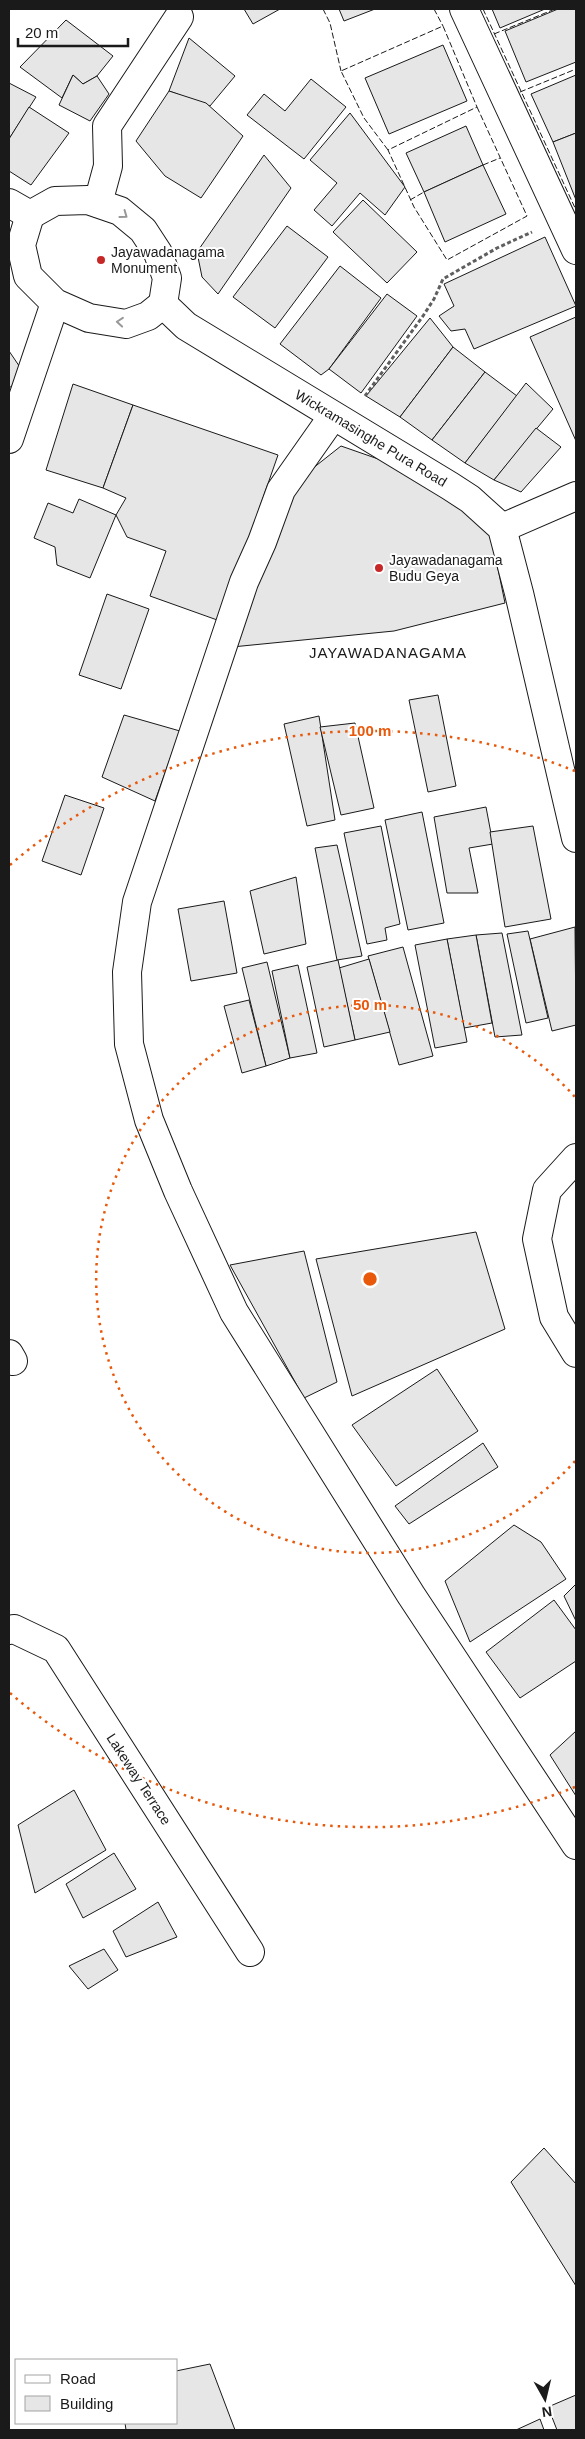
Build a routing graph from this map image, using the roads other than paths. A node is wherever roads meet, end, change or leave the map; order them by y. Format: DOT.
graph roads {
  1 [pos="464,9"];
  2 [pos="179,17"];
  3 [pos="98,203"];
  4 [pos="19,210"];
  5 [pos="15,250"];
  6 [pos="576,250"];
  7 [pos="55,303"];
  8 [pos="163,304"];
  9 [pos="339,419"];
  10 [pos="9,438"];
  11 [pos="576,496"];
  12 [pos="502,528"];
  13 [pos="576,838"];
  14 [pos="576,1158"];
  15 [pos="576,1353"];
  16 [pos="9,1630"];
  17 [pos="576,1845"];
  18 [pos="250,1952"];
  1 -- 6 [label="street"];
  2 -- 3 [label="street"];
  3 -- 4 [label="street"];
  3 -- 8 [label="street, one-way"];
  4 -- 5 [label="street"];
  5 -- 7 [label="street"];
  8 -- 7 [label="street, one-way"];
  7 -- 10 [label="street"];
  8 -- 9 [label="street, Wickramasinghe Pura Road"];
  9 -- 12 [label="street, Wickramasinghe Pura Road"];
  9 -- 17 [label="street"];
  11 -- 12 [label="street"];
  12 -- 13 [label="street"];
  14 -- 15 [label="street"];
  16 -- 18 [label="street, Lakeway Terrace"];
}
